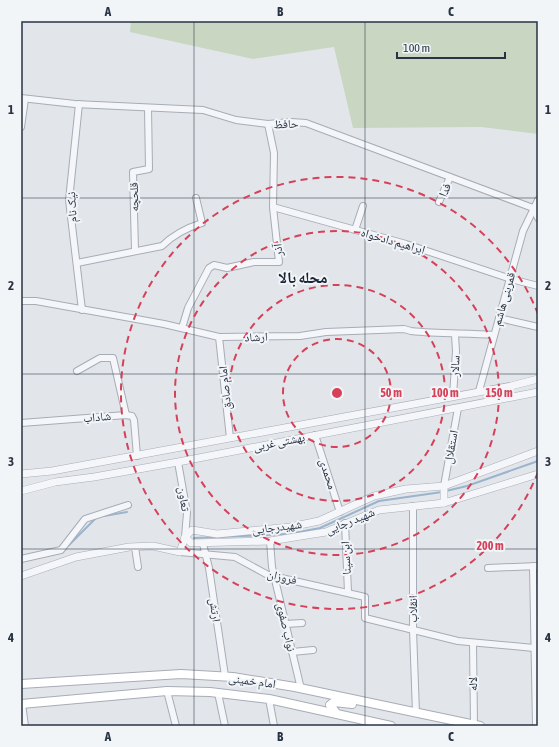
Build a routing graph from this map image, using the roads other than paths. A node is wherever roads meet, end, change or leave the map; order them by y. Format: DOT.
graph roads {
  1 [pos="23,98"];
  2 [pos="78,104"];
  3 [pos="148,108"];
  4 [pos="268,124"];
  5 [pos="21,127"];
  6 [pos="450,177"];
  7 [pos="196,198"];
  8 [pos="538,200"];
  9 [pos="439,202"];
  10 [pos="363,206"];
  11 [pos="273,207"];
  12 [pos="536,208"];
  13 [pos="538,218"];
  14 [pos="355,230"];
  15 [pos="135,251"];
  16 [pos="77,263"];
  17 [pos="510,279"];
  18 [pos="538,286"];
  19 [pos="21,301"];
  20 [pos="82,310"];
  21 [pos="499,318"];
  22 [pos="538,327"];
  23 [pos="182,328"];
  24 [pos="455,335"];
  25 [pos="494,335"];
  26 [pos="219,337"];
  27 [pos="77,371"];
  28 [pos="538,378"];
  29 [pos="479,391"];
  30 [pos="538,392"];
  31 [pos="452,396"];
  32 [pos="458,408"];
  33 [pos="378,411"];
  34 [pos="126,415"];
  35 [pos="21,423"];
  36 [pos="380,423"];
  37 [pos="315,435"];
  38 [pos="230,438"];
  39 [pos="538,451"];
  40 [pos="137,456"];
  41 [pos="178,462"];
  42 [pos="21,474"];
  43 [pos="538,474"];
  44 [pos="444,486"];
  45 [pos="21,491"];
  46 [pos="444,503"];
  47 [pos="128,505"];
  48 [pos="413,506"];
  49 [pos="340,512"];
  50 [pos="345,523"];
  51 [pos="185,537"];
  52 [pos="270,541"];
  53 [pos="204,544"];
  54 [pos="135,547"];
  55 [pos="180,552"];
  56 [pos="207,555"];
  57 [pos="21,559"];
  58 [pos="536,566"];
  59 [pos="138,567"];
  60 [pos="488,568"];
  61 [pos="274,575"];
  62 [pos="21,576"];
  63 [pos="348,592"];
  64 [pos="302,623"];
  65 [pos="285,624"];
  66 [pos="413,630"];
  67 [pos="473,642"];
  68 [pos="534,648"];
  69 [pos="313,650"];
  70 [pos="292,652"];
  71 [pos="225,676"];
  72 [pos="21,684"];
  73 [pos="301,689"];
  74 [pos="167,691"];
  75 [pos="218,693"];
  76 [pos="268,699"];
  77 [pos="370,703"];
  78 [pos="21,704"];
  79 [pos="336,713"];
  80 [pos="416,713"];
  81 [pos="477,725"];
  82 [pos="25,726"];
  83 [pos="176,726"];
  84 [pos="225,726"];
  85 [pos="274,726"];
  86 [pos="387,726"];
  87 [pos="536,726"];
  1 -- 2 [label="street, حافظ"];
  1 -- 5 [label="street"];
  2 -- 3 [label="street, حافظ"];
  2 -- 16 [label="street, نیک نام"];
  3 -- 4 [label="street, حافظ"];
  3 -- 15 [label="street, قلحچه"];
  4 -- 6 [label="street, حافظ"];
  4 -- 11 [label="street, آذر"];
  6 -- 9 [label="street, فدا"];
  6 -- 12 [label="street, حافظ"];
  7 -- 15 [label="street"];
  8 -- 12 [label="street, قمربنی هاشم"];
  10 -- 14 [label="street"];
  11 -- 14 [label="street, ابراهیم دادخواه"];
  11 -- 23 [label="street, آذر"];
  12 -- 13 [label="street"];
  12 -- 17 [label="street, قمربنی هاشم"];
  14 -- 17 [label="street, ابراهیم دادخواه"];
  15 -- 16 [label="street"];
  16 -- 20 [label="street, نیک نام"];
  17 -- 18 [label="street, ابراهیم دادخواه"];
  17 -- 21 [label="street, قمربنی هاشم"];
  19 -- 20 [label="street, ارشاد"];
  20 -- 23 [label="street, ارشاد"];
  21 -- 22 [label="street"];
  21 -- 25 [label="street, قمربنی هاشم"];
  23 -- 26 [label="street, ارشاد"];
  24 -- 25 [label="street, ارشاد"];
  24 -- 26 [label="street, ارشاد"];
  24 -- 31 [label="street, سالار"];
  25 -- 29 [label="street, قمربنی هاشم"];
  26 -- 38 [label="street, امام صادق"];
  27 -- 34 [label="street"];
  28 -- 29 [label="street, بهشتی غربی"];
  29 -- 31 [label="street, بهشتی غربی"];
  30 -- 32 [label="street, بهشتی غربی"];
  31 -- 33 [label="street, بهشتی غربی"];
  32 -- 36 [label="street, بهشتی غربی"];
  32 -- 44 [label="street, استقلال"];
  33 -- 36 [label="street"];
  33 -- 38 [label="street, بهشتی غربی"];
  34 -- 35 [label="street, شاداب"];
  34 -- 40 [label="street, شاداب"];
  36 -- 37 [label="street, بهشتی غربی"];
  37 -- 41 [label="street, بهشتی غربی"];
  37 -- 49 [label="street, محمدی"];
  38 -- 40 [label="street, بهشتی غربی"];
  39 -- 44 [label="street, شهیدرجایی"];
  40 -- 42 [label="street, بهشتی غربی"];
  41 -- 45 [label="street, بهشتی غربی"];
  41 -- 51 [label="street, تعاون"];
  43 -- 46 [label="street, شهید رجایی"];
  44 -- 46 [label="street"];
  44 -- 49 [label="street, شهیدرجایی"];
  46 -- 48 [label="street, شهید رجایی"];
  47 -- 57 [label="street"];
  48 -- 50 [label="street, شهید رجایی"];
  48 -- 66 [label="street, انقلاب"];
  49 -- 50 [label="street"];
  49 -- 51 [label="street, شهیدرجایی"];
  50 -- 52 [label="street, شهید رجایی"];
  50 -- 63 [label="street, ابن سینا"];
  51 -- 53 [label="street, شهید رجایی"];
  51 -- 55 [label="street"];
  52 -- 53 [label="street, شهید رجایی"];
  52 -- 61 [label="street, نواب صفوی"];
  53 -- 56 [label="street, ارتش"];
  54 -- 55 [label="street"];
  54 -- 59 [label="street"];
  54 -- 62 [label="street"];
  55 -- 56 [label="street, فروزان"];
  56 -- 61 [label="street, فروزان"];
  56 -- 71 [label="street, ارتش"];
  58 -- 60 [label="street"];
  58 -- 68 [label="street"];
  61 -- 63 [label="street, فروزان"];
  61 -- 65 [label="street, نواب صفوی"];
  63 -- 66 [label="street, فروزان"];
  64 -- 65 [label="street"];
  65 -- 70 [label="street, نواب صفوی"];
  66 -- 67 [label="street"];
  66 -- 80 [label="street, انقلاب"];
  67 -- 68 [label="street"];
  67 -- 81 [label="street, لاله"];
  68 -- 87 [label="street"];
  69 -- 70 [label="street"];
  70 -- 73 [label="street, نواب صفوی"];
  71 -- 72 [label="main road, امام خمینی"];
  71 -- 73 [label="main road, امام خمینی"];
  73 -- 77 [label="main road, امام خمینی"];
  74 -- 75 [label="main road, امام خمینی"];
  74 -- 78 [label="main road, امام خمینی"];
  74 -- 83 [label="street"];
  75 -- 76 [label="main road, امام خمینی"];
  75 -- 84 [label="street"];
  76 -- 79 [label="main road, امام خمینی"];
  76 -- 85 [label="street"];
  77 -- 79 [label="main road"];
  77 -- 80 [label="main road, امام خمینی"];
  78 -- 82 [label="street"];
  79 -- 86 [label="main road, امام خمینی"];
  80 -- 81 [label="main road, امام خمینی"];
}
